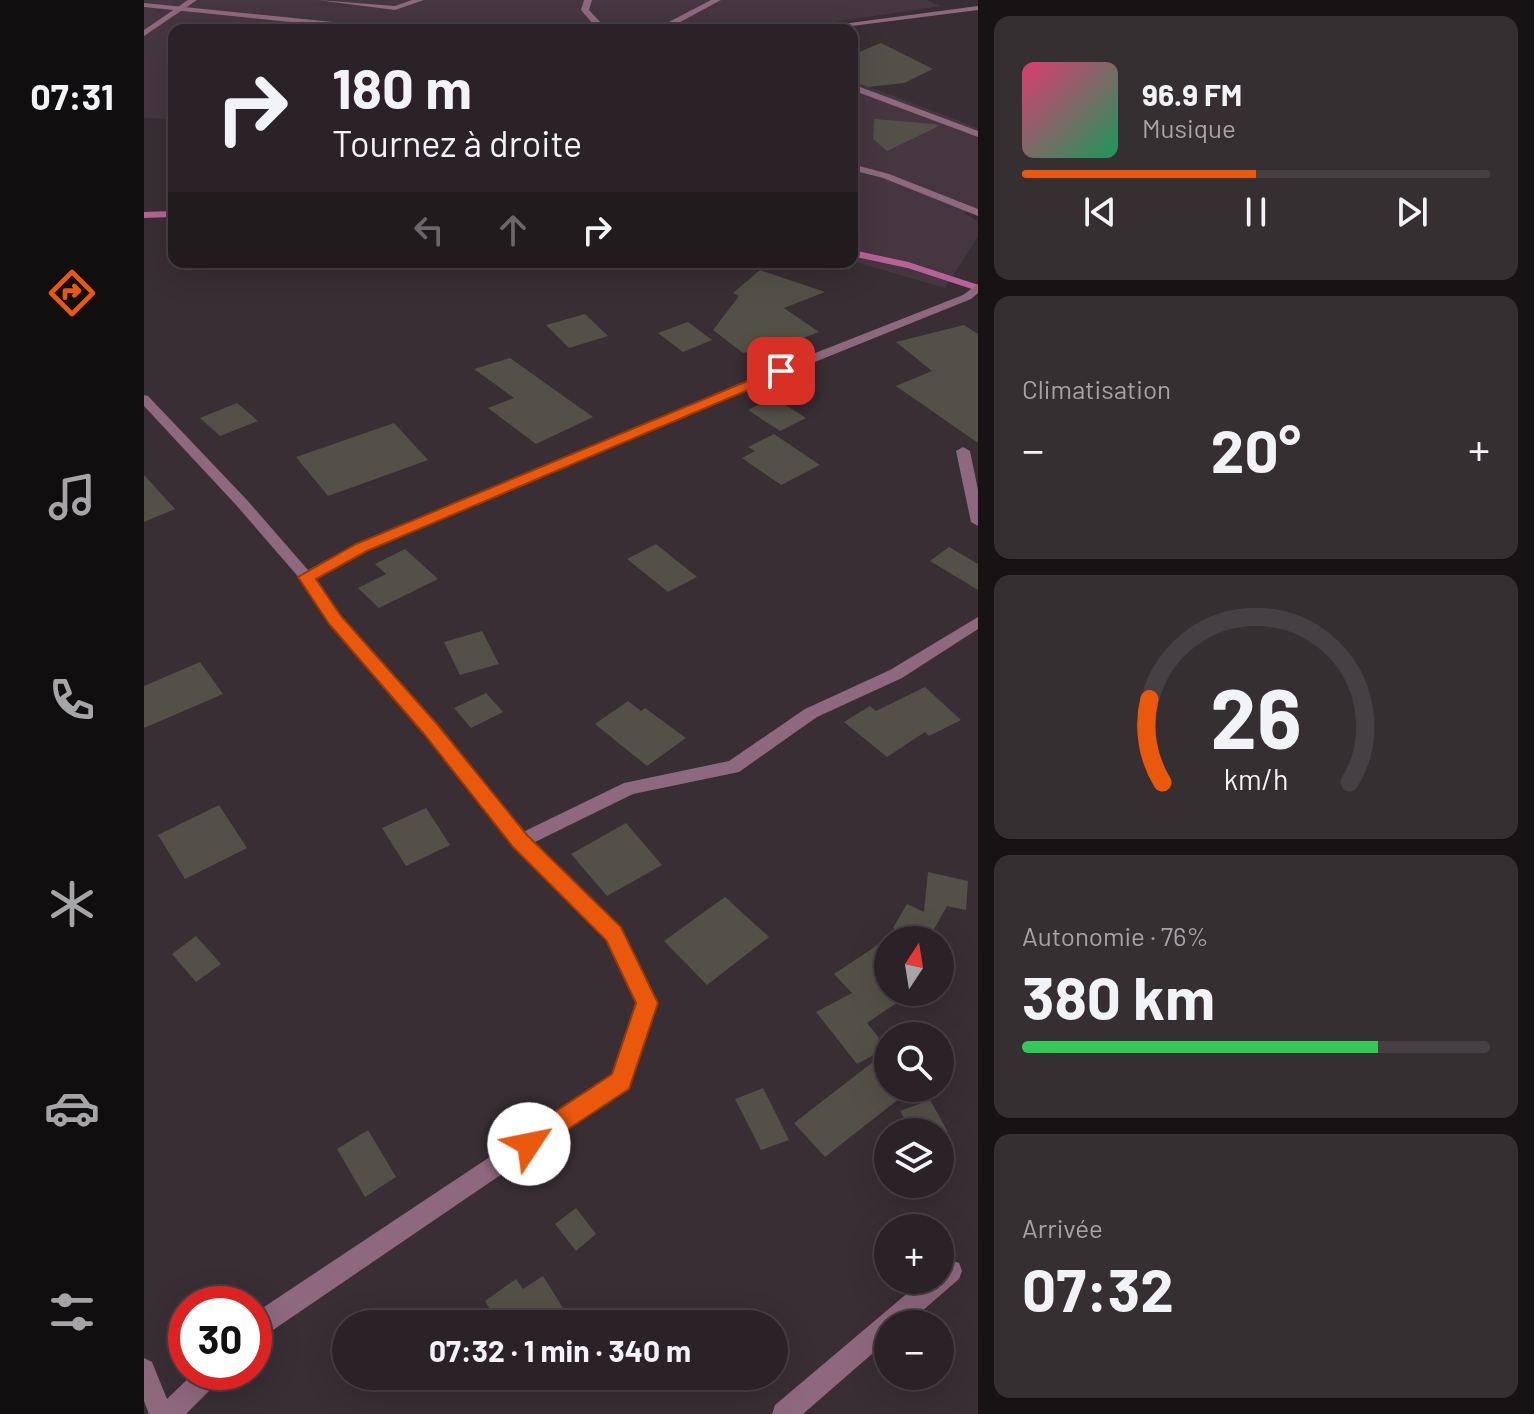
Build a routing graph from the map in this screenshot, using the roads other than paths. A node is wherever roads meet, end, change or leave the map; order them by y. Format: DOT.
graph roads {
  1 [pos="193,0"];
  2 [pos="321,0"];
  3 [pos="420,0"];
  4 [pos="588,0"];
  5 [pos="717,0"];
  6 [pos="144,5"];
  7 [pos="978,8"];
  8 [pos="179,9"];
  9 [pos="331,24"];
  10 [pos="598,24"];
  11 [pos="670,24"];
  12 [pos="849,24"];
  13 [pos="144,34"];
  14 [pos="858,89"];
  15 [pos="978,134"];
  16 [pos="858,169"];
  17 [pos="978,213"];
  18 [pos="974,290"];
  19 [pos="144,399"];
  20 [pos="963,451"];
  21 [pos="978,522"];
  22 [pos="306,577"];
  23 [pos="978,622"];
  24 [pos="520,841"];
  25 [pos="925,1294"];
  26 [pos="906,1310"];
  27 [pos="272,1315"];
  28 [pos="874,1338"];
  29 [pos="144,1370"];
  30 [pos="194,1390"];
  31 [pos="161,1414"];
  32 [pos="169,1414"];
  33 [pos="784,1414"];
  1 -- 8 [label="street"];
  2 -- 3 [label="street"];
  4 -- 10 [label="street"];
  5 -- 11 [label="street"];
  6 -- 8 [label="street"];
  7 -- 12 [label="street"];
  8 -- 9 [label="street"];
  8 -- 13 [label="street"];
  14 -- 15 [label="street"];
  16 -- 17 [label="street"];
  18 -- 22 [label="street"];
  19 -- 22 [label="street"];
  20 -- 21 [label="street"];
  22 -- 24 [label="street"];
  23 -- 24 [label="street"];
  24 -- 27 [label="street"];
  25 -- 26 [label="street"];
  28 -- 33 [label="street"];
  29 -- 31 [label="street"];
  30 -- 32 [label="street"];
}
